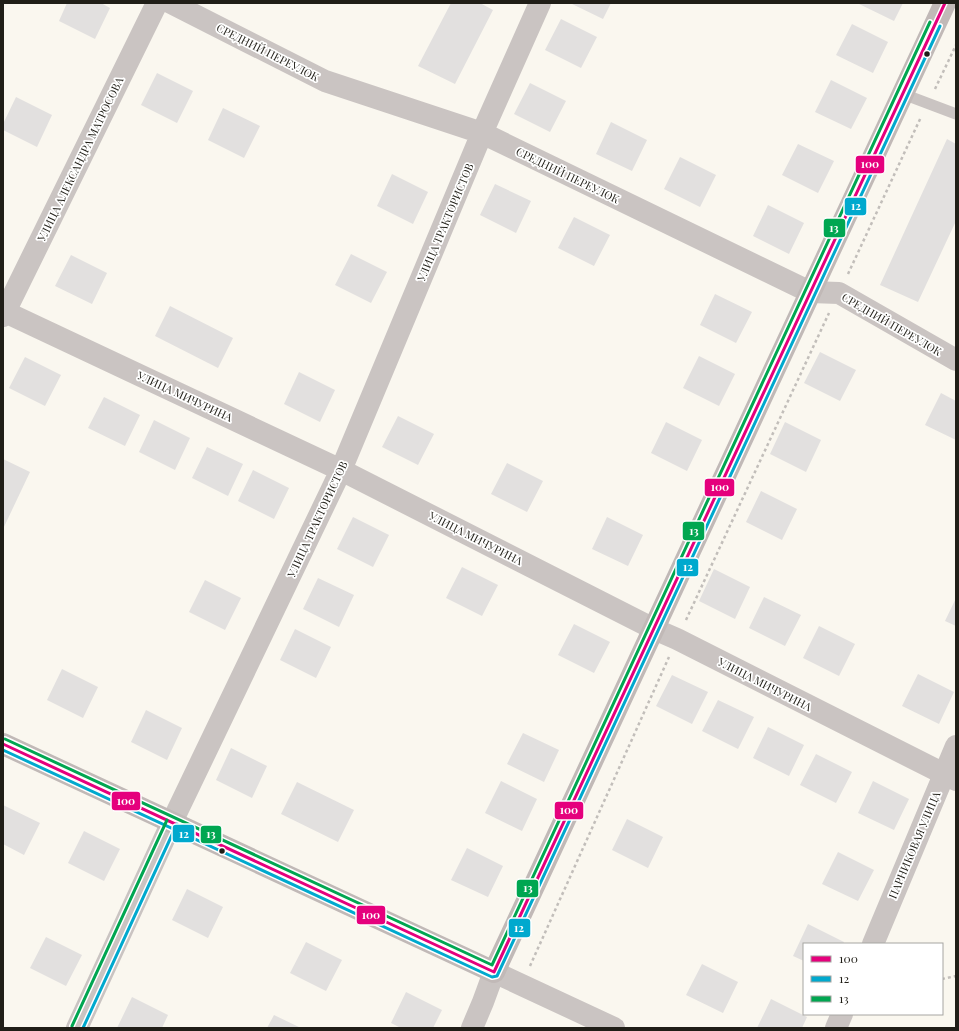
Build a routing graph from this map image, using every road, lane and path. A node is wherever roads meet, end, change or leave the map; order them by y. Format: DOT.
graph roads {
  1 [pos="157,3"];
  2 [pos="171,3"];
  3 [pos="540,3"];
  4 [pos="945,3"];
  5 [pos="956,45"];
  6 [pos="903,94"];
  7 [pos="928,104"];
  8 [pos="956,114"];
  9 [pos="482,133"];
  10 [pos="810,292"];
  11 [pos="839,293"];
  12 [pos="4,313"];
  13 [pos="956,360"];
  14 [pos="341,470"];
  15 [pos="654,629"];
  16 [pos="677,639"];
  17 [pos="3,744"];
  18 [pos="956,746"];
  19 [pos="950,777"];
  20 [pos="172,822"];
  21 [pos="872,943"];
  22 [pos="494,972"];
  23 [pos="956,976"];
  24 [pos="943,979"];
  25 [pos="521,985"];
  26 [pos="842,1015"];
  27 [pos="77,1028"];
  28 [pos="472,1028"];
  29 [pos="614,1028"];
  30 [pos="836,1028"];
  1 -- 12 [label="street, УЛИЦА АЛЕКСАНДРА МАТРОСОВА"];
  2 -- 9 [label="street, СРЕДНИЙ ПЕРЕУЛОК"];
  3 -- 9 [label="street, УЛИЦА ТРАКТОРИСТОВ"];
  4 -- 6 [label="main road"];
  5 -- 7 [label="path"];
  6 -- 7 [label="lane"];
  6 -- 10 [label="main road"];
  7 -- 8 [label="lane"];
  7 -- 11 [label="path"];
  9 -- 10 [label="street, СРЕДНИЙ ПЕРЕУЛОК"];
  9 -- 14 [label="street, УЛИЦА ТРАКТОРИСТОВ"];
  10 -- 11 [label="street, СРЕДНИЙ ПЕРЕУЛОК"];
  10 -- 15 [label="main road"];
  11 -- 13 [label="street, СРЕДНИЙ ПЕРЕУЛОК"];
  11 -- 16 [label="path"];
  12 -- 14 [label="street, УЛИЦА МИЧУРИНА"];
  14 -- 15 [label="street, УЛИЦА МИЧУРИНА"];
  14 -- 20 [label="street, УЛИЦА ТРАКТОРИСТОВ"];
  15 -- 16 [label="street, УЛИЦА МИЧУРИНА"];
  15 -- 22 [label="main road"];
  16 -- 19 [label="street, УЛИЦА МИЧУРИНА"];
  16 -- 25 [label="path"];
  17 -- 20 [label="main road"];
  18 -- 19 [label="street, ПАРНИКОВАЯ УЛИЦА"];
  19 -- 21 [label="street, ПАРНИКОВАЯ УЛИЦА"];
  20 -- 22 [label="main road"];
  20 -- 27 [label="street, УЛИЦА ТРАКТОРИСТОВ"];
  22 -- 25 [label="street"];
  22 -- 28 [label="street"];
  23 -- 24 [label="path"];
  25 -- 29 [label="street"];
  26 -- 30 [label="street"];
}
